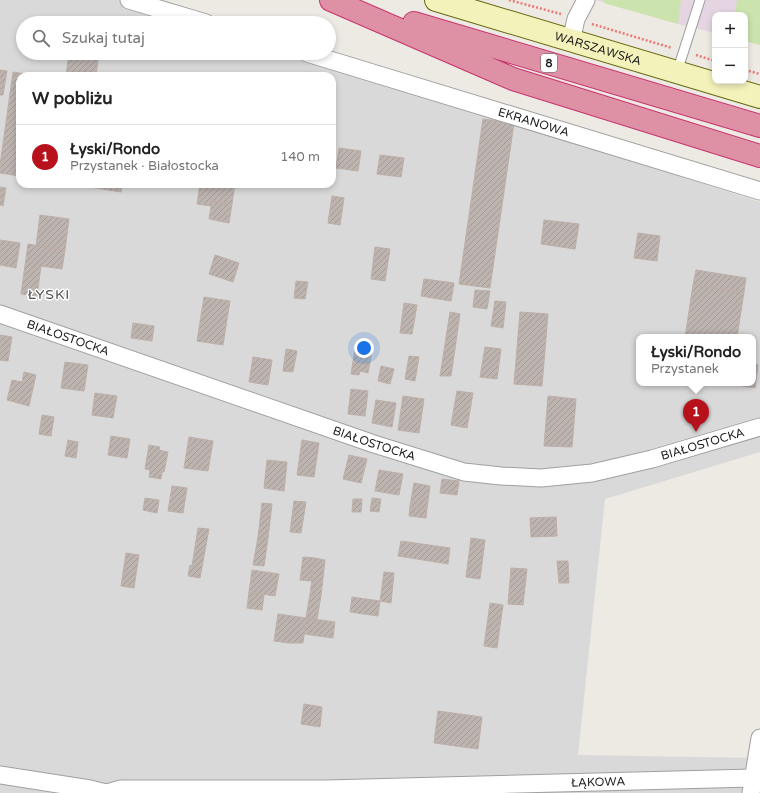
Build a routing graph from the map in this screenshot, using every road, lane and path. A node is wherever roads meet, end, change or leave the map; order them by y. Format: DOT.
graph roads {
  1 [pos="129,0"];
  2 [pos="331,0"];
  3 [pos="337,0"];
  4 [pos="436,0"];
  5 [pos="509,0"];
  6 [pos="574,0"];
  7 [pos="586,0"];
  8 [pos="700,0"];
  9 [pos="183,16"];
  10 [pos="576,19"];
  11 [pos="571,41"];
  12 [pos="685,52"];
  13 [pos="329,60"];
  14 [pos="712,60"];
  15 [pos="748,71"];
  16 [pos="678,72"];
  17 [pos="760,74"];
  18 [pos="760,97"];
  19 [pos="760,126"];
  20 [pos="760,156"];
  21 [pos="760,191"];
  22 [pos="0,314"];
  23 [pos="760,428"];
  24 [pos="760,738"];
  25 [pos="0,775"];
  26 [pos="752,785"];
  27 [pos="106,793"];
  1 -- 9 [label="street"];
  2 -- 20 [label="highway, 8"];
  3 -- 19 [label="highway, 8"];
  4 -- 11 [label="street, WARSZAWSKA"];
  5 -- 10 [label="path"];
  6 -- 10 [label="lane"];
  7 -- 10 [label="street"];
  8 -- 12 [label="lane"];
  10 -- 11 [label="street"];
  10 -- 12 [label="path"];
  11 -- 16 [label="street, WARSZAWSKA"];
  12 -- 14 [label="path"];
  12 -- 16 [label="lane"];
  13 -- 21 [label="street, EKRANOWA"];
  15 -- 17 [label="path"];
  16 -- 18 [label="street, WARSZAWSKA"];
  22 -- 23 [label="street, BIAŁOSTOCKA"];
  24 -- 26 [label="street"];
  25 -- 27 [label="street, ŁĄKOWA"];
  26 -- 27 [label="street, ŁĄKOWA"];
}
